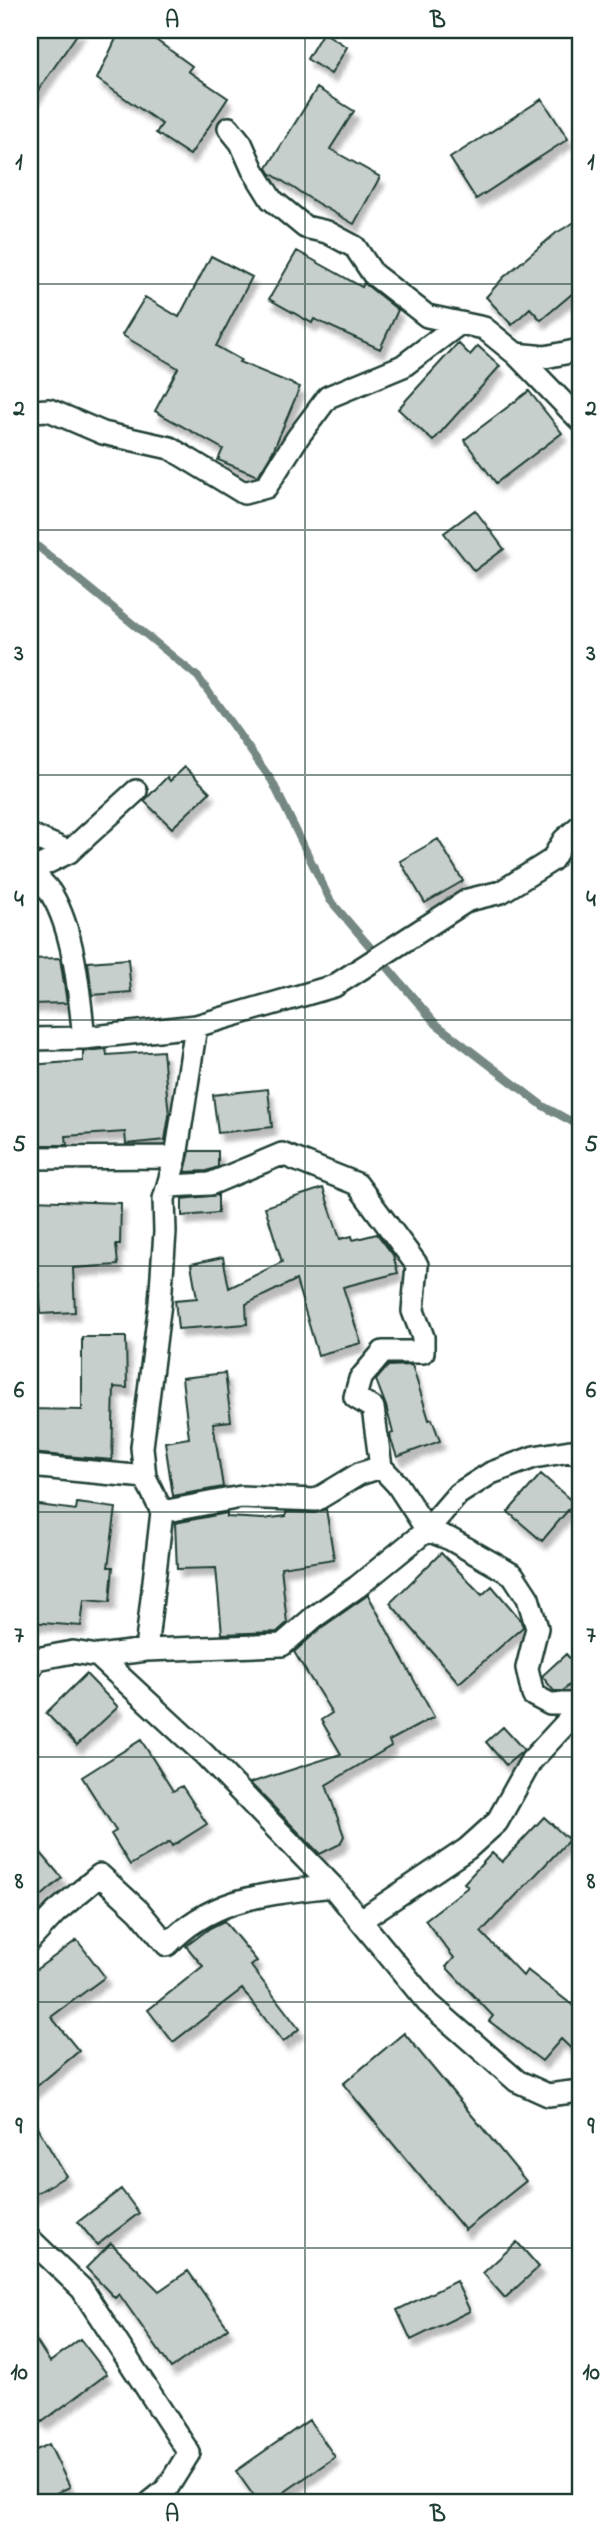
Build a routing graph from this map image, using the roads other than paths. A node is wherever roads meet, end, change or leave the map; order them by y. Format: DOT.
graph roads {
  1 [pos="229,128"];
  2 [pos="460,323"];
  3 [pos="580,350"];
  4 [pos="516,354"];
  5 [pos="30,411"];
  6 [pos="580,420"];
  7 [pos="136,791"];
  8 [pos="580,826"];
  9 [pos="30,835"];
  10 [pos="69,852"];
  11 [pos="30,871"];
  12 [pos="195,1026"];
  13 [pos="84,1038"];
  14 [pos="30,1039"];
  15 [pos="176,1157"];
  16 [pos="30,1158"];
  17 [pos="169,1186"];
  18 [pos="580,1455"];
  19 [pos="30,1466"];
  20 [pos="381,1466"];
  21 [pos="145,1477"];
  22 [pos="162,1512"];
  23 [pos="428,1530"];
  24 [pos="146,1650"];
  25 [pos="98,1656"];
  26 [pos="32,1662"];
  27 [pos="580,1706"];
  28 [pos="331,1886"];
  29 [pos="361,1920"];
  30 [pos="30,1940"];
  31 [pos="580,2091"];
  32 [pos="30,2239"];
  33 [pos="151,2502"];
  1 -- 2 [label="street"];
  2 -- 4 [label="street"];
  2 -- 5 [label="street"];
  3 -- 4 [label="street"];
  4 -- 6 [label="street"];
  7 -- 10 [label="street"];
  8 -- 12 [label="street"];
  9 -- 10 [label="street"];
  10 -- 11 [label="street"];
  11 -- 13 [label="street"];
  12 -- 13 [label="street"];
  12 -- 15 [label="street"];
  13 -- 14 [label="street"];
  15 -- 16 [label="street"];
  15 -- 17 [label="street"];
  17 -- 20 [label="street"];
  17 -- 21 [label="street"];
  18 -- 23 [label="street"];
  19 -- 21 [label="street"];
  20 -- 22 [label="street"];
  20 -- 23 [label="street"];
  21 -- 22 [label="street"];
  22 -- 24 [label="street"];
  23 -- 24 [label="street"];
  23 -- 27 [label="street"];
  24 -- 25 [label="street"];
  25 -- 26 [label="street"];
  25 -- 28 [label="street"];
  27 -- 29 [label="street"];
  28 -- 29 [label="street"];
  28 -- 30 [label="street"];
  29 -- 31 [label="street"];
  32 -- 33 [label="street"];
}
